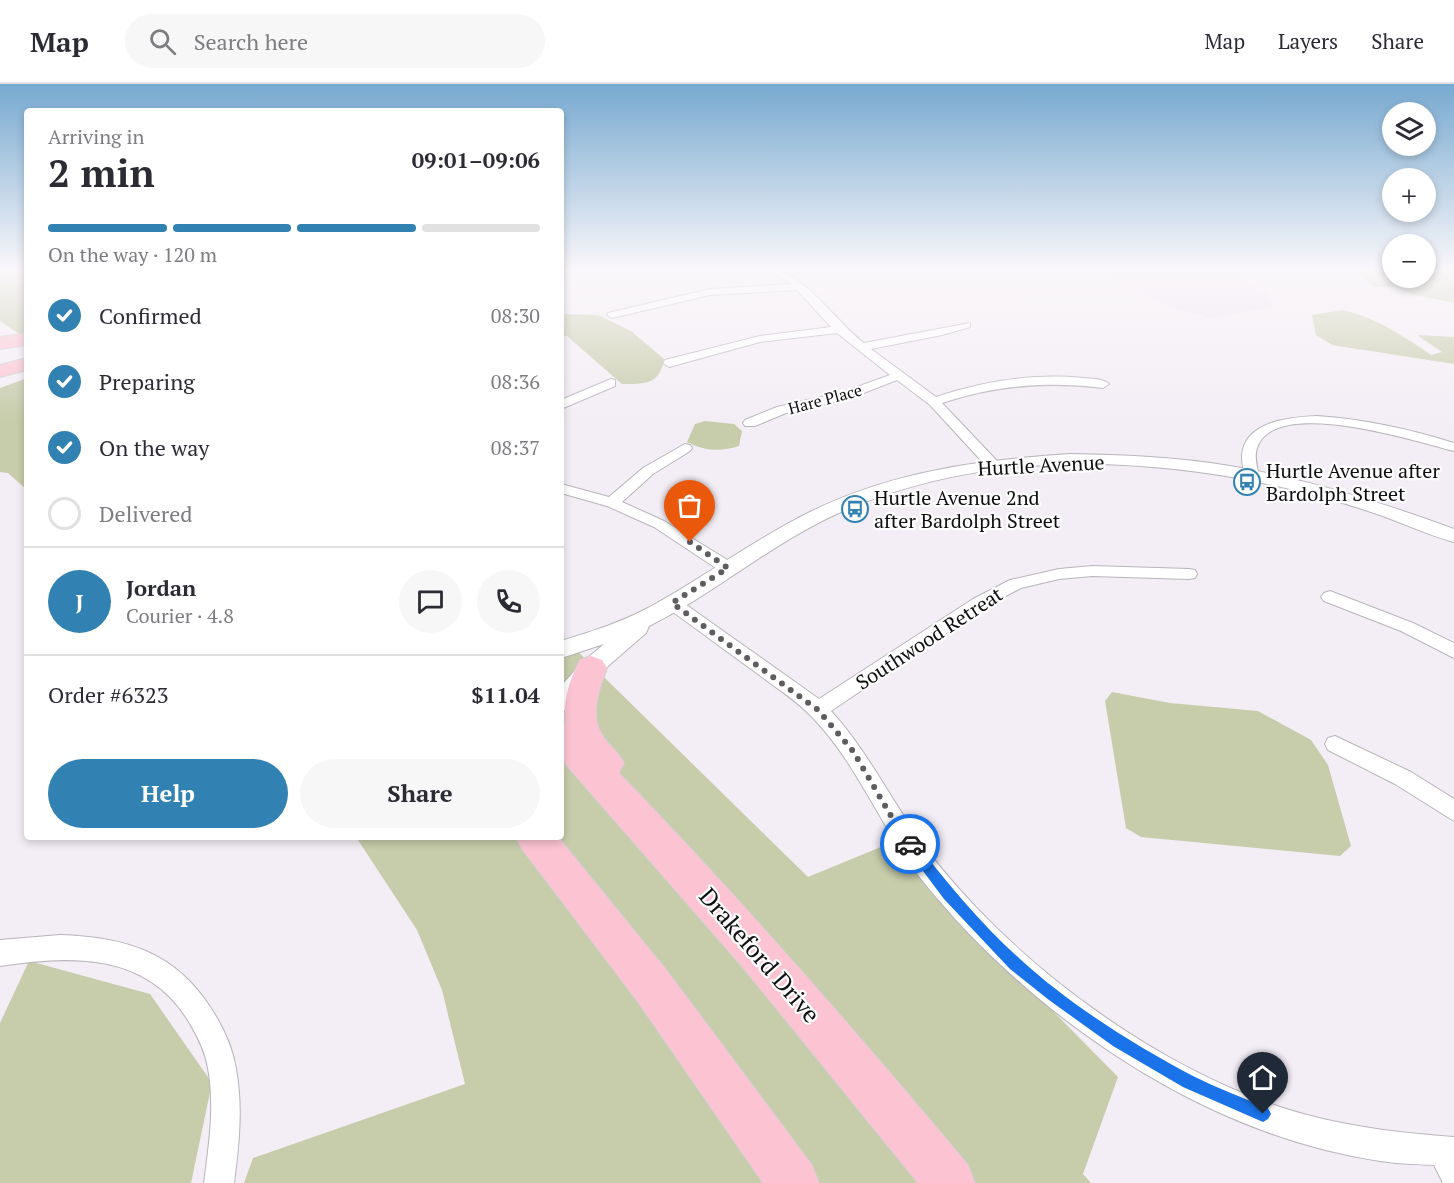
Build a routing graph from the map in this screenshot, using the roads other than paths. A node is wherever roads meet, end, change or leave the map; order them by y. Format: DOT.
graph roads {
  1 [pos="831,320"];
  2 [pos="966,325"];
  3 [pos="839,329"];
  4 [pos="862,348"];
  5 [pos="669,363"];
  6 [pos="24,365"];
  7 [pos="0,373"];
  8 [pos="900,375"];
  9 [pos="24,381"];
  10 [pos="611,383"];
  11 [pos="1103,384"];
  12 [pos="934,402"];
  13 [pos="564,404"];
  14 [pos="750,423"];
  15 [pos="1454,447"];
  16 [pos="685,448"];
  17 [pos="993,465"];
  18 [pos="1252,476"];
  19 [pos="564,489"];
  20 [pos="612,503"];
  21 [pos="1454,536"];
  22 [pos="728,568"];
  23 [pos="1189,574"];
  24 [pos="1330,597"];
  25 [pos="663,608"];
  26 [pos="564,649"];
  27 [pos="1454,651"];
  28 [pos="591,668"];
  29 [pos="564,699"];
  30 [pos="818,710"];
  31 [pos="564,739"];
  32 [pos="1335,744"];
  33 [pos="1454,811"];
  34 [pos="659,839"];
  35 [pos="537,840"];
  36 [pos="0,953"];
  37 [pos="1450,1159"];
  38 [pos="219,1183"];
  39 [pos="794,1183"];
  40 [pos="950,1183"];
  1 -- 3 [label="street"];
  2 -- 4 [label="street"];
  3 -- 4 [label="street"];
  3 -- 5 [label="street"];
  4 -- 8 [label="street"];
  6 -- 7 [label="highway"];
  7 -- 9 [label="highway"];
  8 -- 12 [label="street"];
  8 -- 14 [label="street, Hare Place"];
  10 -- 13 [label="street"];
  11 -- 12 [label="street"];
  12 -- 17 [label="street"];
  15 -- 18 [label="street"];
  16 -- 20 [label="street"];
  17 -- 18 [label="street, Hurtle Avenue"];
  17 -- 22 [label="street, Hurtle Avenue"];
  18 -- 21 [label="street, Hurtle Avenue"];
  19 -- 20 [label="street"];
  20 -- 22 [label="street"];
  22 -- 25 [label="street, Hurtle Avenue"];
  23 -- 30 [label="street, Southwood Retreat"];
  24 -- 27 [label="street"];
  25 -- 26 [label="street, Hurtle Avenue"];
  25 -- 28 [label="street, Hurtle Avenue"];
  25 -- 30 [label="street"];
  28 -- 29 [label="street, Hurtle Avenue"];
  28 -- 34 [label="highway"];
  30 -- 37 [label="street"];
  31 -- 34 [label="highway, Drakeford Drive"];
  32 -- 33 [label="street"];
  34 -- 40 [label="highway, Drakeford Drive"];
  35 -- 39 [label="highway"];
  36 -- 38 [label="street"];
}
